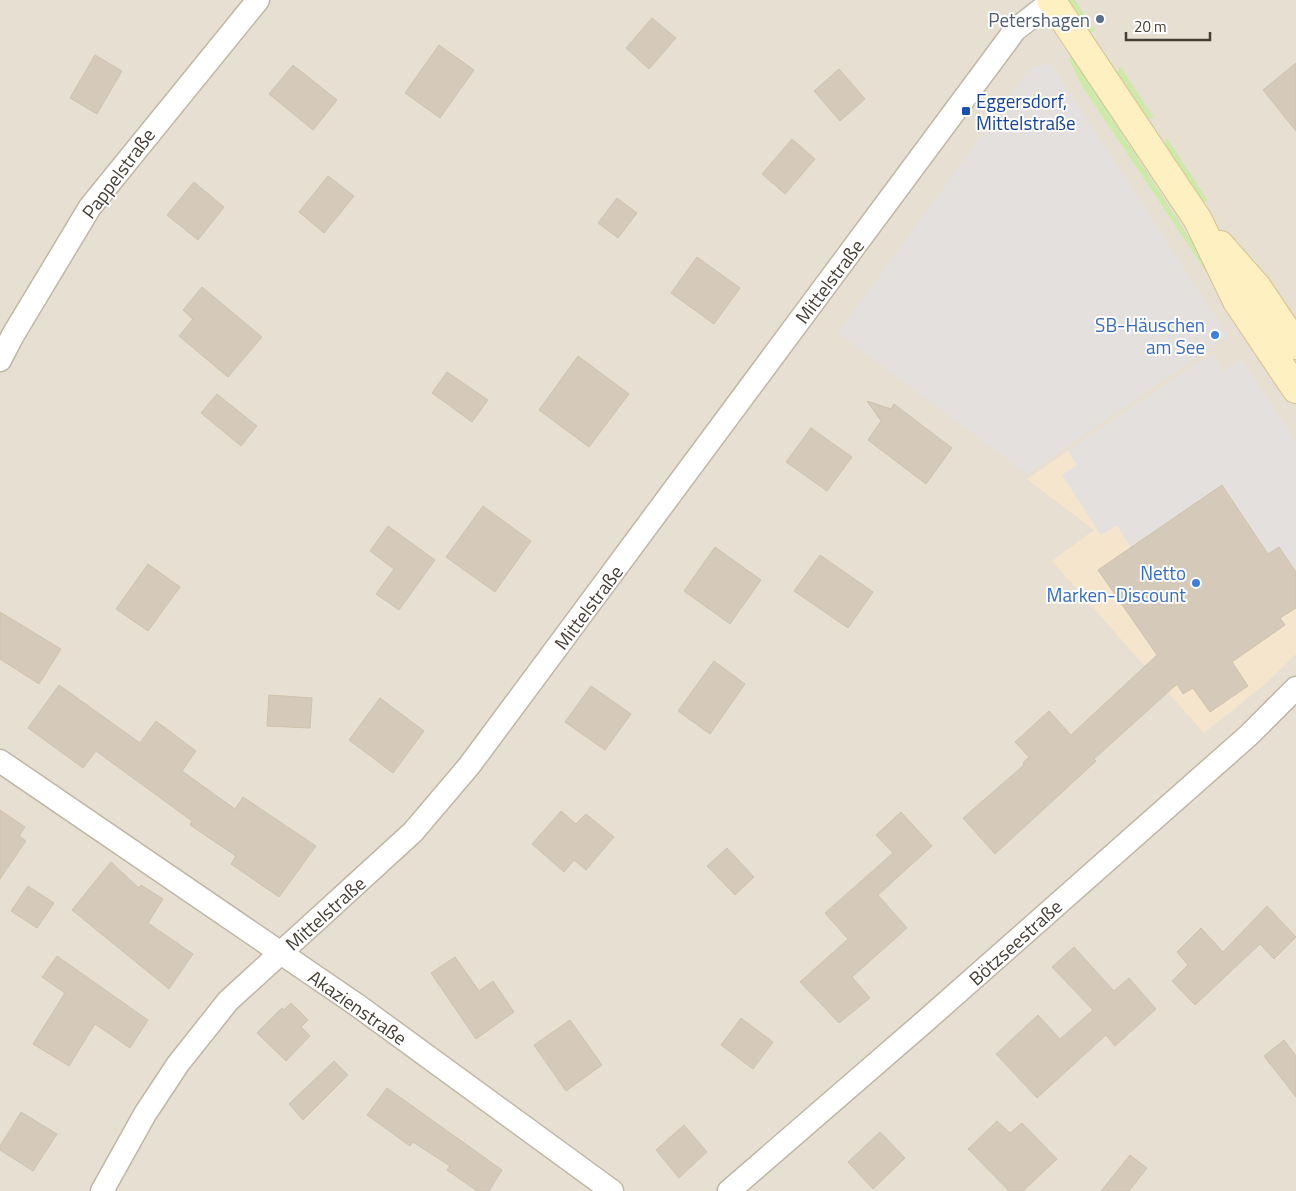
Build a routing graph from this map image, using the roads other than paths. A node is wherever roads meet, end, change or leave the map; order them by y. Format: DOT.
graph roads {
  1 [pos="258,0"];
  2 [pos="1052,1"];
  3 [pos="1198,220"];
  4 [pos="1296,345"];
  5 [pos="0,360"];
  6 [pos="1296,389"];
  7 [pos="1296,688"];
  8 [pos="0,761"];
  9 [pos="280,953"];
  10 [pos="102,1191"];
  11 [pos="612,1191"];
  12 [pos="729,1191"];
  1 -- 5 [label="street, Pappelstraße"];
  2 -- 3 [label="main road"];
  2 -- 9 [label="street, Mittelstraße"];
  3 -- 4 [label="main road"];
  3 -- 6 [label="main road"];
  7 -- 12 [label="street, Bötzseestraße"];
  8 -- 9 [label="street, Akazienstraße"];
  9 -- 10 [label="street, Mittelstraße"];
  9 -- 11 [label="street, Akazienstraße"];
}
